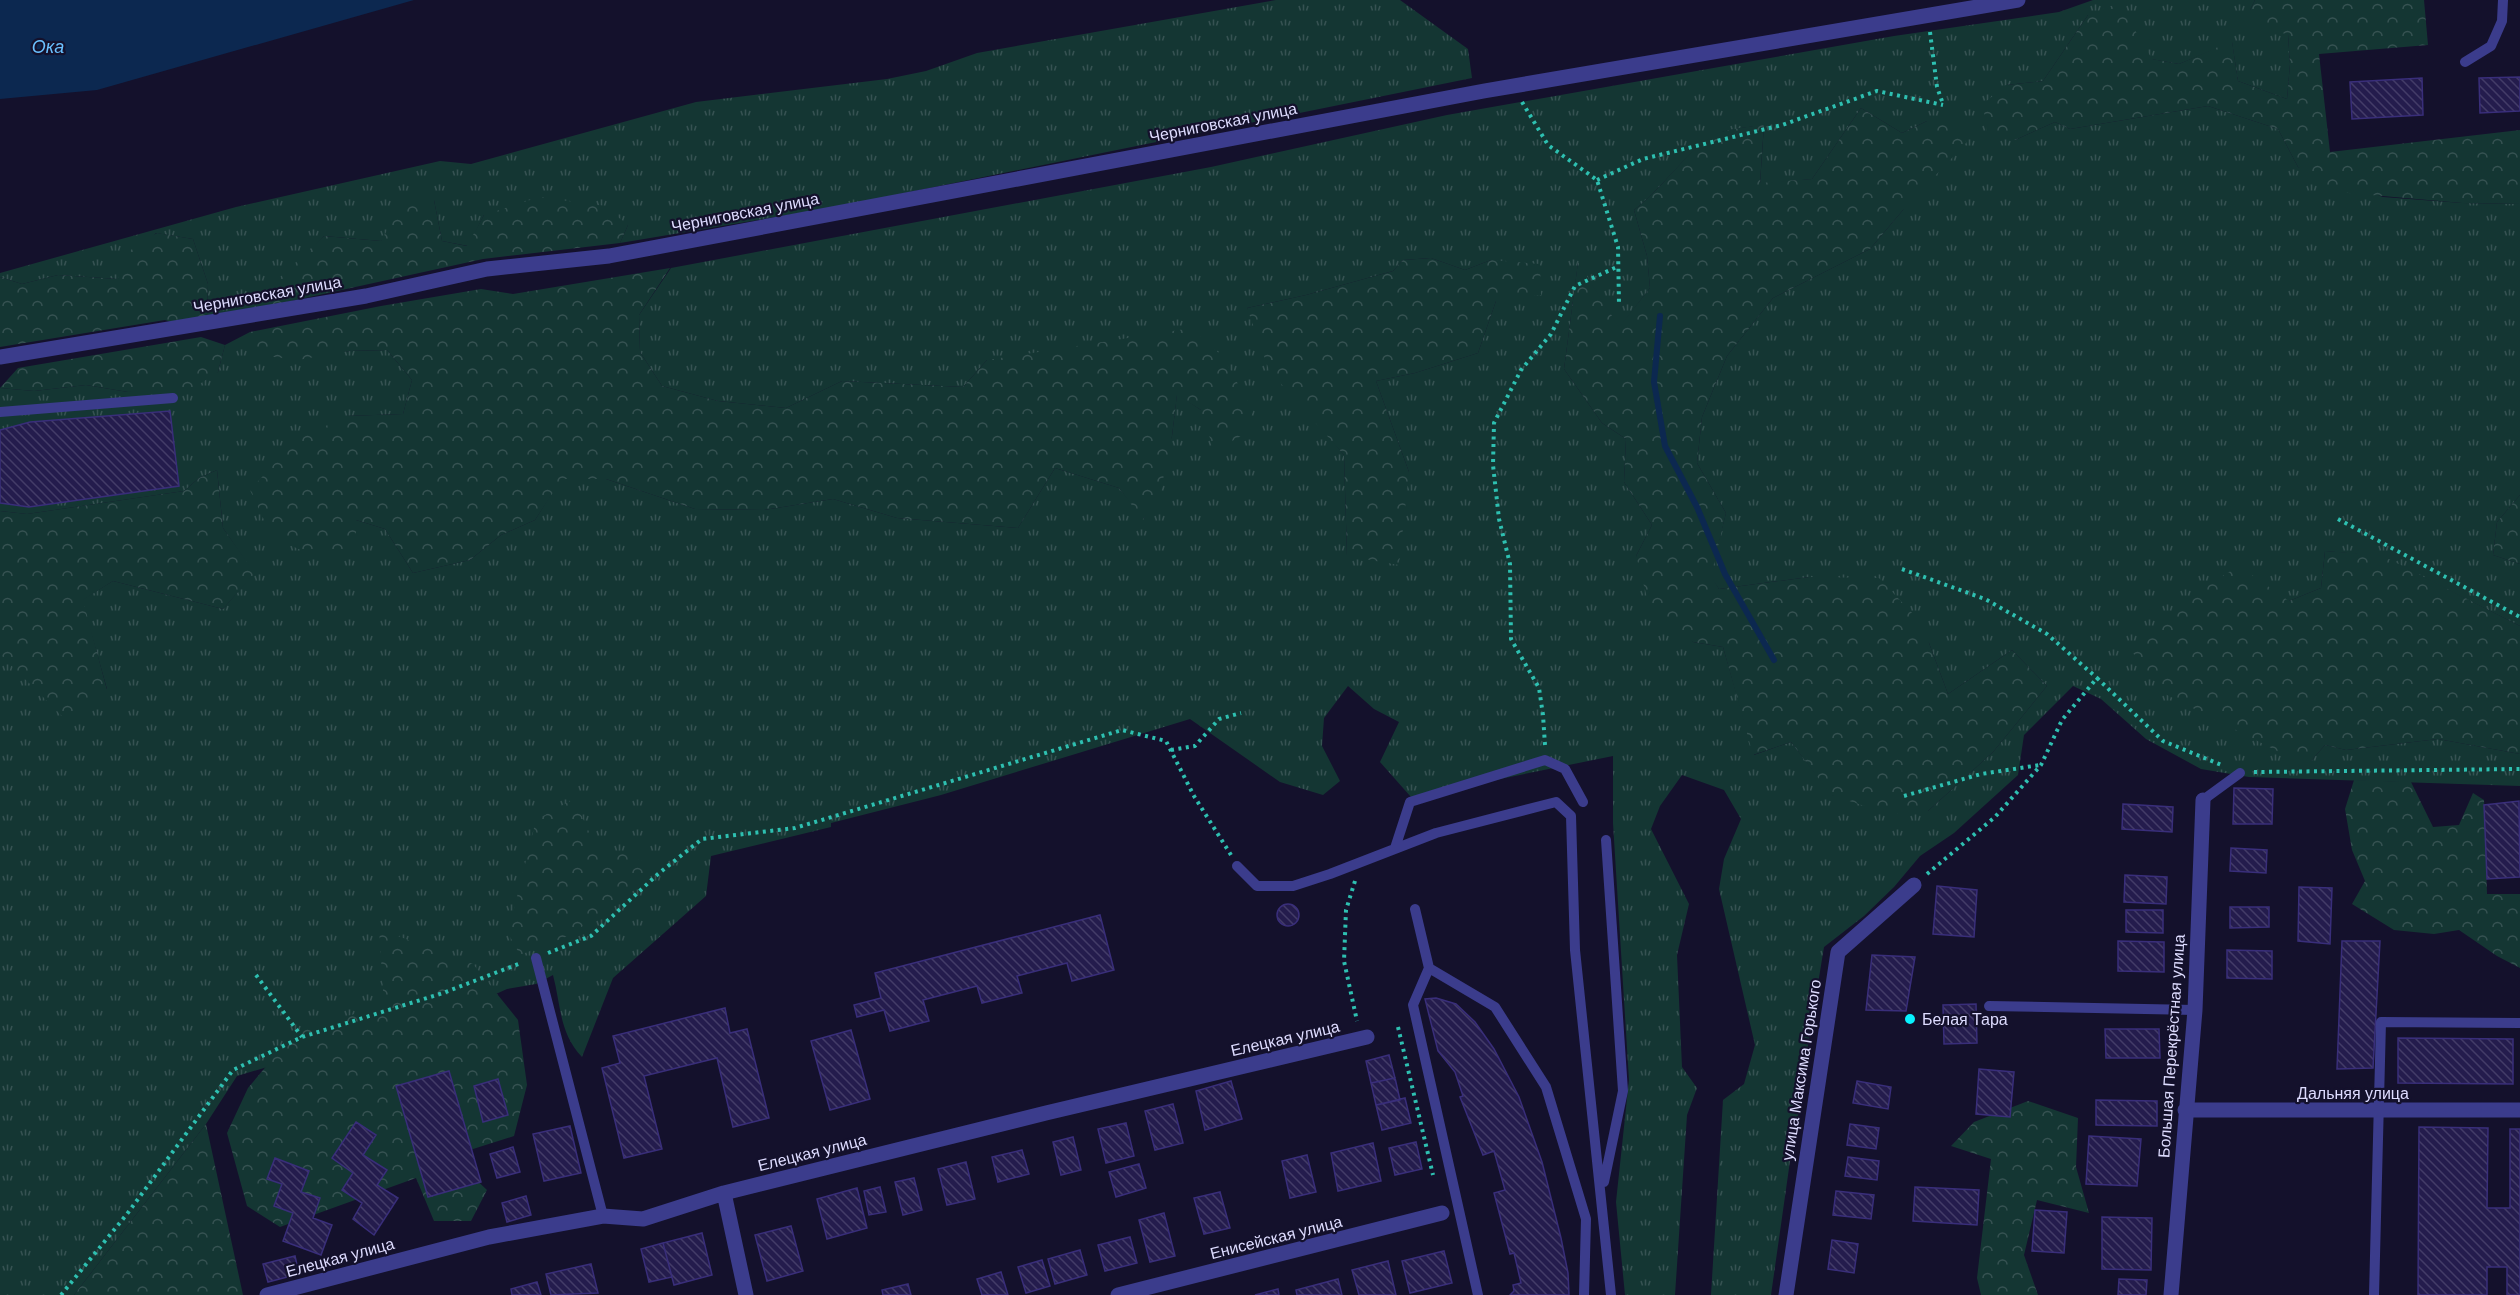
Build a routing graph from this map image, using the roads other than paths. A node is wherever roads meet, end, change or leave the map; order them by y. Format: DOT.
graph roads {
  1 [pos="2018,0"];
  2 [pos="2503,0"];
  3 [pos="2465,62"];
  4 [pos="0,357"];
  5 [pos="173,398"];
  6 [pos="0,412"];
  7 [pos="2240,772"];
  8 [pos="2203,800"];
  9 [pos="1583,802"];
  10 [pos="1606,840"];
  11 [pos="1395,848"];
  12 [pos="1237,866"];
  13 [pos="1914,885"];
  14 [pos="1415,909"];
  15 [pos="536,958"];
  16 [pos="1429,968"];
  17 [pos="1989,1006"];
  18 [pos="2194,1010"];
  19 [pos="2520,1023"];
  20 [pos="1364,1038"];
  21 [pos="2185,1110"];
  22 [pos="2520,1110"];
  23 [pos="2378,1111"];
  24 [pos="724,1193"];
  25 [pos="1602,1194"];
  26 [pos="1442,1213"];
  27 [pos="603,1216"];
  28 [pos="267,1295"];
  29 [pos="746,1295"];
  30 [pos="1119,1295"];
  31 [pos="1478,1295"];
  32 [pos="1584,1295"];
  33 [pos="1611,1295"];
  34 [pos="1786,1295"];
  35 [pos="2171,1295"];
  36 [pos="2374,1295"];
  1 -- 4 [label="street, Черниговская улица"];
  2 -- 3 [label="lane"];
  5 -- 6 [label="lane"];
  7 -- 8 [label="lane"];
  8 -- 18 [label="street, Большая Перекрёстная улица"];
  9 -- 11 [label="lane"];
  10 -- 25 [label="lane"];
  11 -- 12 [label="lane"];
  11 -- 25 [label="lane"];
  13 -- 34 [label="street, улица Максима Горького"];
  14 -- 16 [label="lane"];
  15 -- 27 [label="lane"];
  16 -- 31 [label="lane"];
  16 -- 32 [label="lane"];
  17 -- 18 [label="lane"];
  18 -- 21 [label="street, Большая Перекрёстная улица"];
  19 -- 23 [label="lane"];
  20 -- 24 [label="street, Елецкая улица"];
  21 -- 23 [label="street, Дальняя улица"];
  21 -- 35 [label="street, Большая Перекрёстная улица"];
  22 -- 23 [label="street, Дальняя улица"];
  23 -- 36 [label="lane"];
  24 -- 27 [label="street, Елецкая улица"];
  24 -- 29 [label="street"];
  25 -- 33 [label="lane"];
  26 -- 30 [label="street, Енисейская улица"];
  27 -- 28 [label="street, Елецкая улица"];
}
